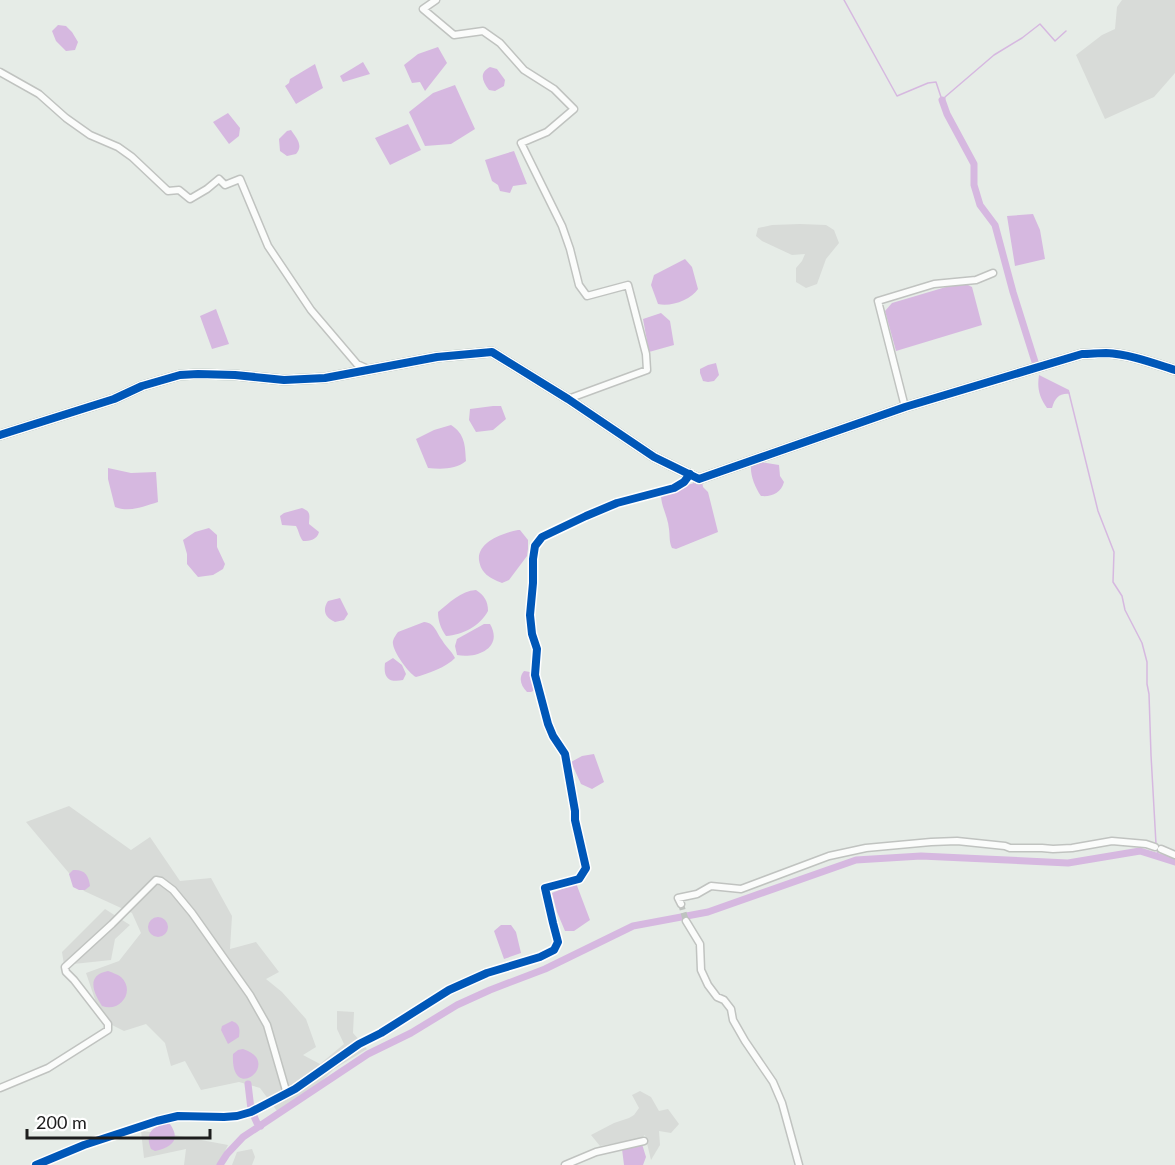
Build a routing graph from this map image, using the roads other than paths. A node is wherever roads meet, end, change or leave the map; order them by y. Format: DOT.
graph roads {
  1 [pos="436,0"];
  2 [pos="0,72"];
  3 [pos="993,273"];
  4 [pos="368,369"];
  5 [pos="1175,370"];
  6 [pos="568,399"];
  7 [pos="906,406"];
  8 [pos="0,435"];
  9 [pos="690,474"];
  10 [pos="1175,855"];
  11 [pos="681,904"];
  12 [pos="686,921"];
  13 [pos="0,1088"];
  14 [pos="287,1094"];
  15 [pos="644,1141"];
  16 [pos="36,1165"];
  17 [pos="565,1165"];
  18 [pos="799,1165"];
  1 -- 6 [label="street"];
  2 -- 4 [label="street"];
  3 -- 7 [label="street"];
  4 -- 6 [label="street"];
  4 -- 8 [label="street"];
  5 -- 7 [label="street"];
  6 -- 9 [label="street"];
  7 -- 9 [label="street"];
  9 -- 14 [label="street"];
  10 -- 11 [label="street"];
  12 -- 18 [label="street"];
  13 -- 14 [label="street"];
  14 -- 16 [label="street"];
  15 -- 17 [label="street"];
}
